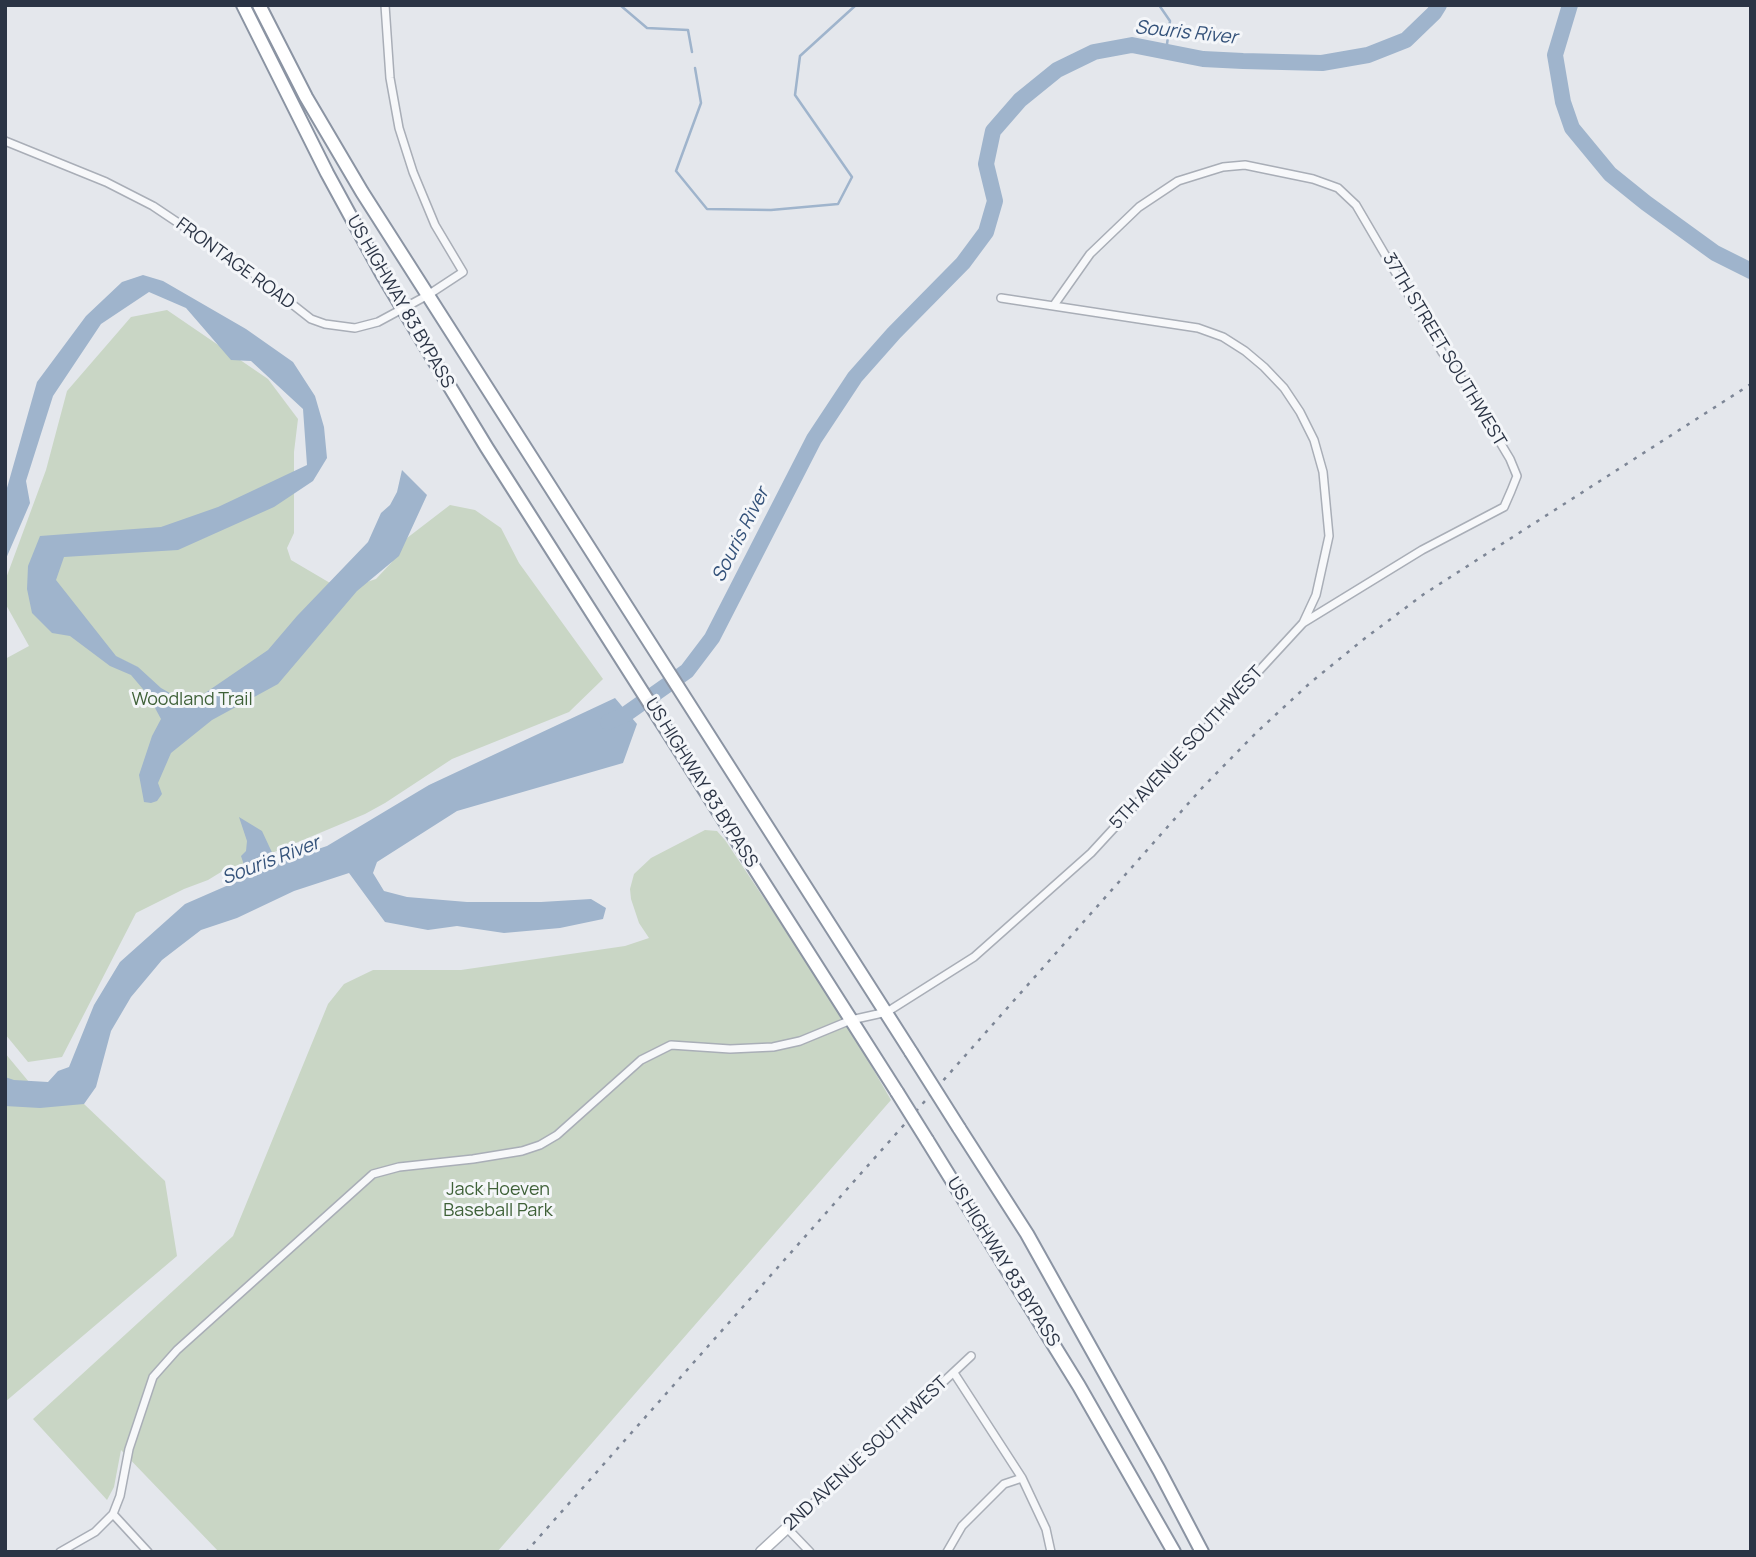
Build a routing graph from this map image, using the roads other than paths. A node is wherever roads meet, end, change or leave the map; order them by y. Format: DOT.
graph roads {
  1 [pos="243,5"];
  2 [pos="259,5"];
  3 [pos="385,5"];
  4 [pos="5,141"];
  5 [pos="428,295"];
  6 [pos="1000,298"];
  7 [pos="1054,305"];
  8 [pos="403,309"];
  9 [pos="1504,507"];
  10 [pos="1303,623"];
  11 [pos="887,1012"];
  12 [pos="851,1020"];
  13 [pos="971,1356"];
  14 [pos="954,1373"];
  15 [pos="1022,1478"];
  16 [pos="113,1514"];
  17 [pos="787,1528"];
  18 [pos="60,1552"];
  19 [pos="148,1552"];
  20 [pos="761,1552"];
  21 [pos="810,1552"];
  22 [pos="947,1552"];
  23 [pos="1051,1552"];
  24 [pos="1174,1552"];
  25 [pos="1202,1552"];
  1 -- 8 [label="highway, US HIGHWAY 83 BYPASS"];
  2 -- 5 [label="highway, US HIGHWAY 83 BYPASS"];
  3 -- 5 [label="street, FRONTAGE ROAD"];
  4 -- 8 [label="street, FRONTAGE ROAD"];
  5 -- 8 [label="street, FRONTAGE ROAD"];
  5 -- 11 [label="highway, US HIGHWAY 83 BYPASS"];
  6 -- 7 [label="street"];
  7 -- 9 [label="street, 37TH STREET SOUTHWEST"];
  7 -- 10 [label="street"];
  8 -- 12 [label="highway, US HIGHWAY 83 BYPASS"];
  9 -- 10 [label="street, 5TH AVENUE SOUTHWEST"];
  10 -- 11 [label="street, 5TH AVENUE SOUTHWEST"];
  11 -- 12 [label="street, 5TH AVENUE SOUTHWEST"];
  11 -- 25 [label="highway, US HIGHWAY 83 BYPASS, bridge"];
  12 -- 16 [label="street, 5TH AVENUE SOUTHWEST"];
  12 -- 24 [label="highway, US HIGHWAY 83 BYPASS, bridge"];
  13 -- 14 [label="street, 2ND AVENUE SOUTHWEST"];
  14 -- 15 [label="street"];
  14 -- 17 [label="street, 2ND AVENUE SOUTHWEST"];
  15 -- 22 [label="street"];
  15 -- 23 [label="street"];
  16 -- 18 [label="street"];
  16 -- 19 [label="street"];
  17 -- 20 [label="street, 2ND AVENUE SOUTHWEST"];
  17 -- 21 [label="street"];
}
